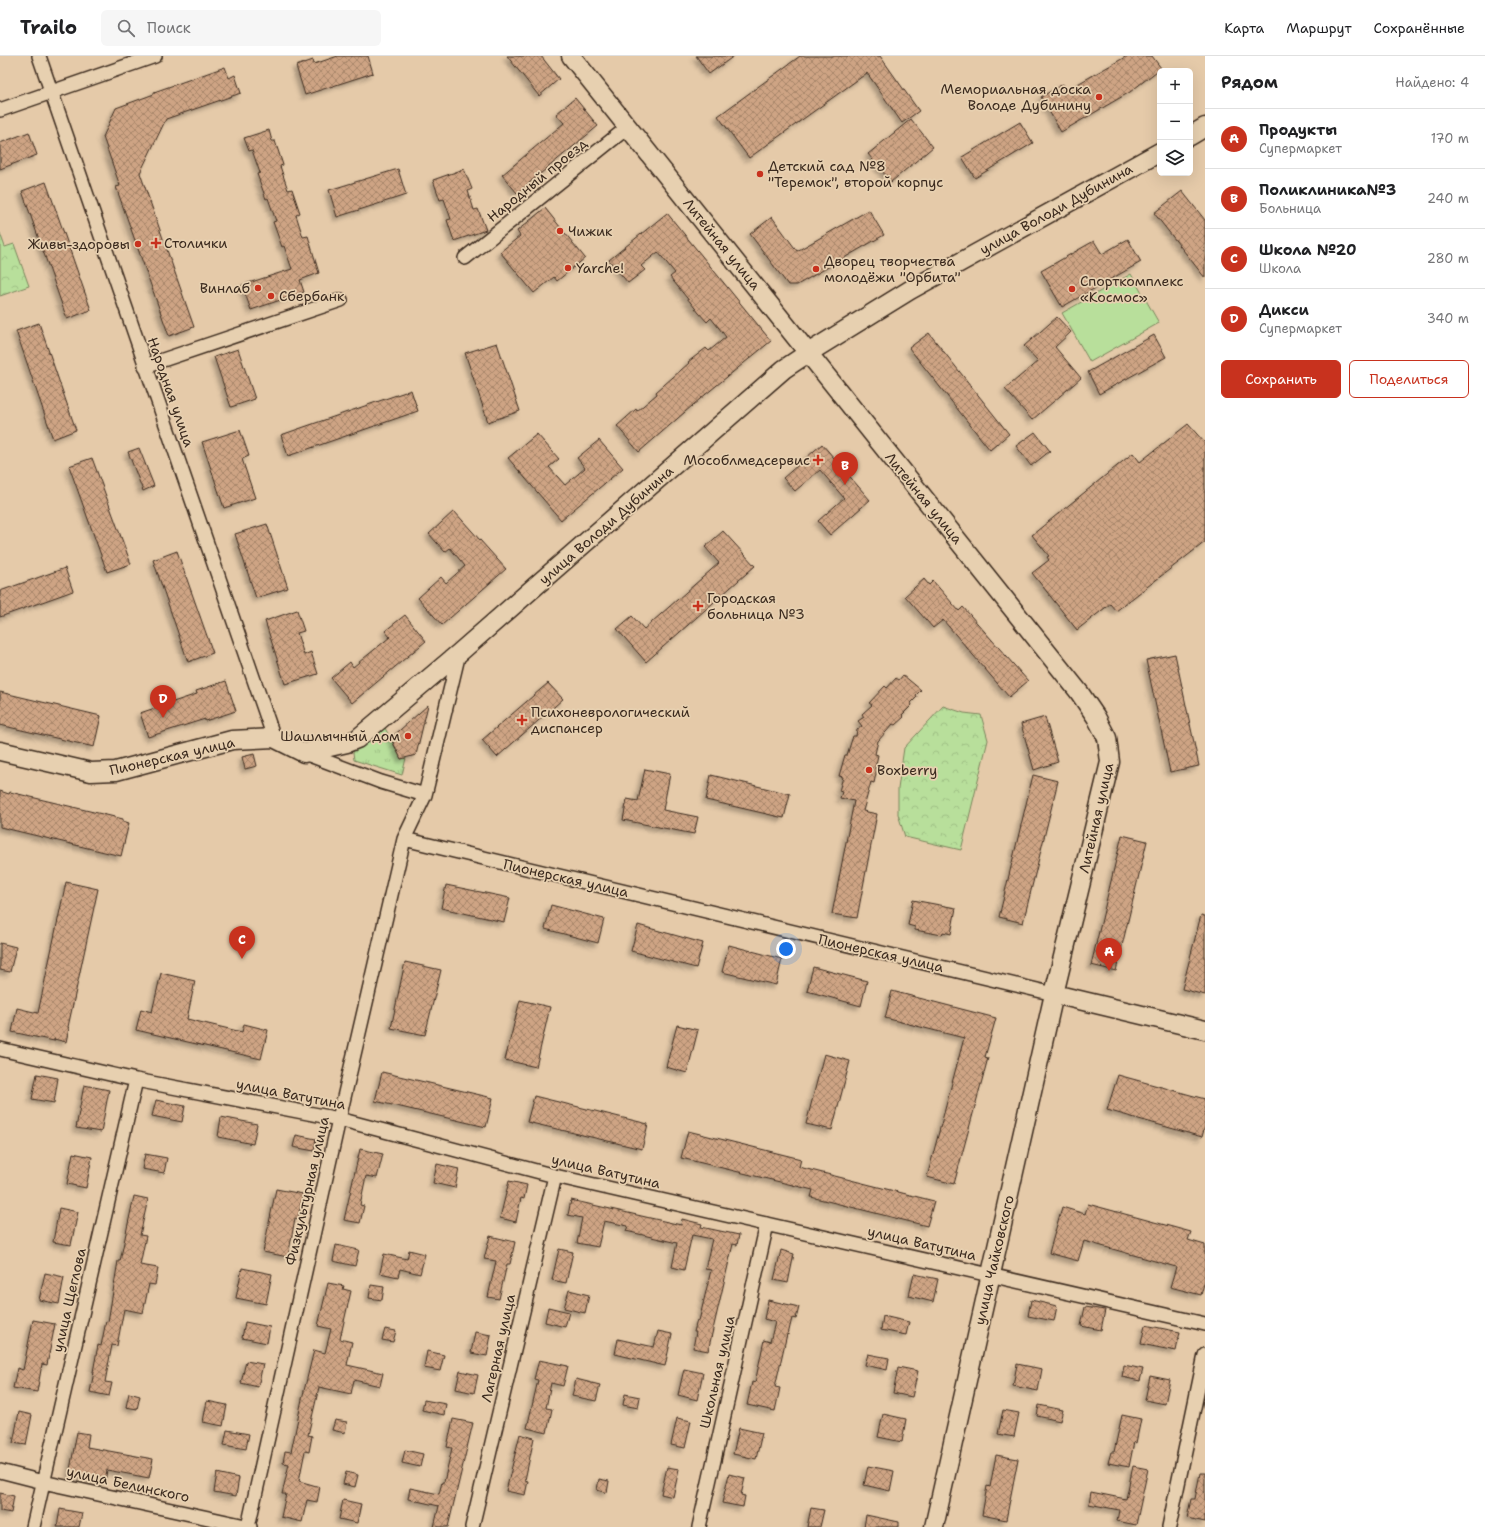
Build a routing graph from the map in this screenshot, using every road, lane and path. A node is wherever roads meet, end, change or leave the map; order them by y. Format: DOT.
graph roads {
  1 [pos="39,56"];
  2 [pos="155,56"];
  3 [pos="571,56"];
  4 [pos="52,92"];
  5 [pos="0,110"];
  6 [pos="628,127"];
  7 [pos="1205,127"];
  8 [pos="1193,134"];
  9 [pos="1157,154"];
  10 [pos="465,258"];
  11 [pos="341,300"];
  12 [pos="808,352"];
  13 [pos="145,366"];
  14 [pos="459,653"];
  15 [pos="274,738"];
  16 [pos="0,751"];
  17 [pos="304,753"];
  18 [pos="425,795"];
  19 [pos="404,839"];
  20 [pos="1054,994"];
  21 [pos="1205,1030"];
  22 [pos="0,1049"];
  23 [pos="136,1080"];
  24 [pos="339,1119"];
  25 [pos="555,1176"];
  26 [pos="767,1224"];
  27 [pos="990,1275"];
  28 [pos="1205,1324"];
  29 [pos="1205,1354"];
  30 [pos="0,1471"];
  31 [pos="43,1482"];
  32 [pos="33,1527"];
  33 [pos="249,1527"];
  34 [pos="472,1527"];
  35 [pos="699,1527"];
  36 [pos="934,1527"];
  37 [pos="1169,1527"];
  1 -- 4 [label="street, Народная улица"];
  2 -- 4 [label="street"];
  3 -- 6 [label="street, Литейная улица"];
  4 -- 5 [label="street"];
  4 -- 13 [label="street, Народная улица"];
  6 -- 10 [label="street, Народный проезд"];
  6 -- 12 [label="street, Литейная улица"];
  7 -- 8 [label="street"];
  9 -- 12 [label="street, улица Володи Дубинина"];
  11 -- 13 [label="street"];
  12 -- 14 [label="street, улица Володи Дубинина"];
  12 -- 20 [label="street, Литейная улица"];
  13 -- 15 [label="street, Народная улица"];
  14 -- 17 [label="street, улица Володи Дубинина"];
  14 -- 18 [label="street"];
  15 -- 16 [label="street, Пионерская улица"];
  15 -- 17 [label="street, Пионерская улица"];
  17 -- 18 [label="street, Пионерская улица"];
  18 -- 19 [label="street"];
  19 -- 20 [label="street, Пионерская улица"];
  19 -- 24 [label="street, Физкультурная улица"];
  20 -- 21 [label="street, Пионерская улица"];
  20 -- 27 [label="street, улица Чайковского"];
  22 -- 23 [label="street, улица Ватутина"];
  23 -- 24 [label="street, улица Ватутина"];
  23 -- 31 [label="street, улица Щеглова"];
  24 -- 25 [label="street, улица Ватутина"];
  24 -- 33 [label="street, Физкультурная улица"];
  25 -- 26 [label="street, улица Ватутина"];
  25 -- 34 [label="street, Лагерная улица"];
  26 -- 27 [label="street, улица Ватутина"];
  26 -- 35 [label="street, Школьная улица"];
  27 -- 28 [label="street, улица Ватутина"];
  27 -- 36 [label="street, улица Чайковского"];
  29 -- 37 [label="street"];
  30 -- 31 [label="street, улица Белинского"];
  31 -- 32 [label="street, улица Щеглова"];
  31 -- 33 [label="street, улица Белинского"];
}
